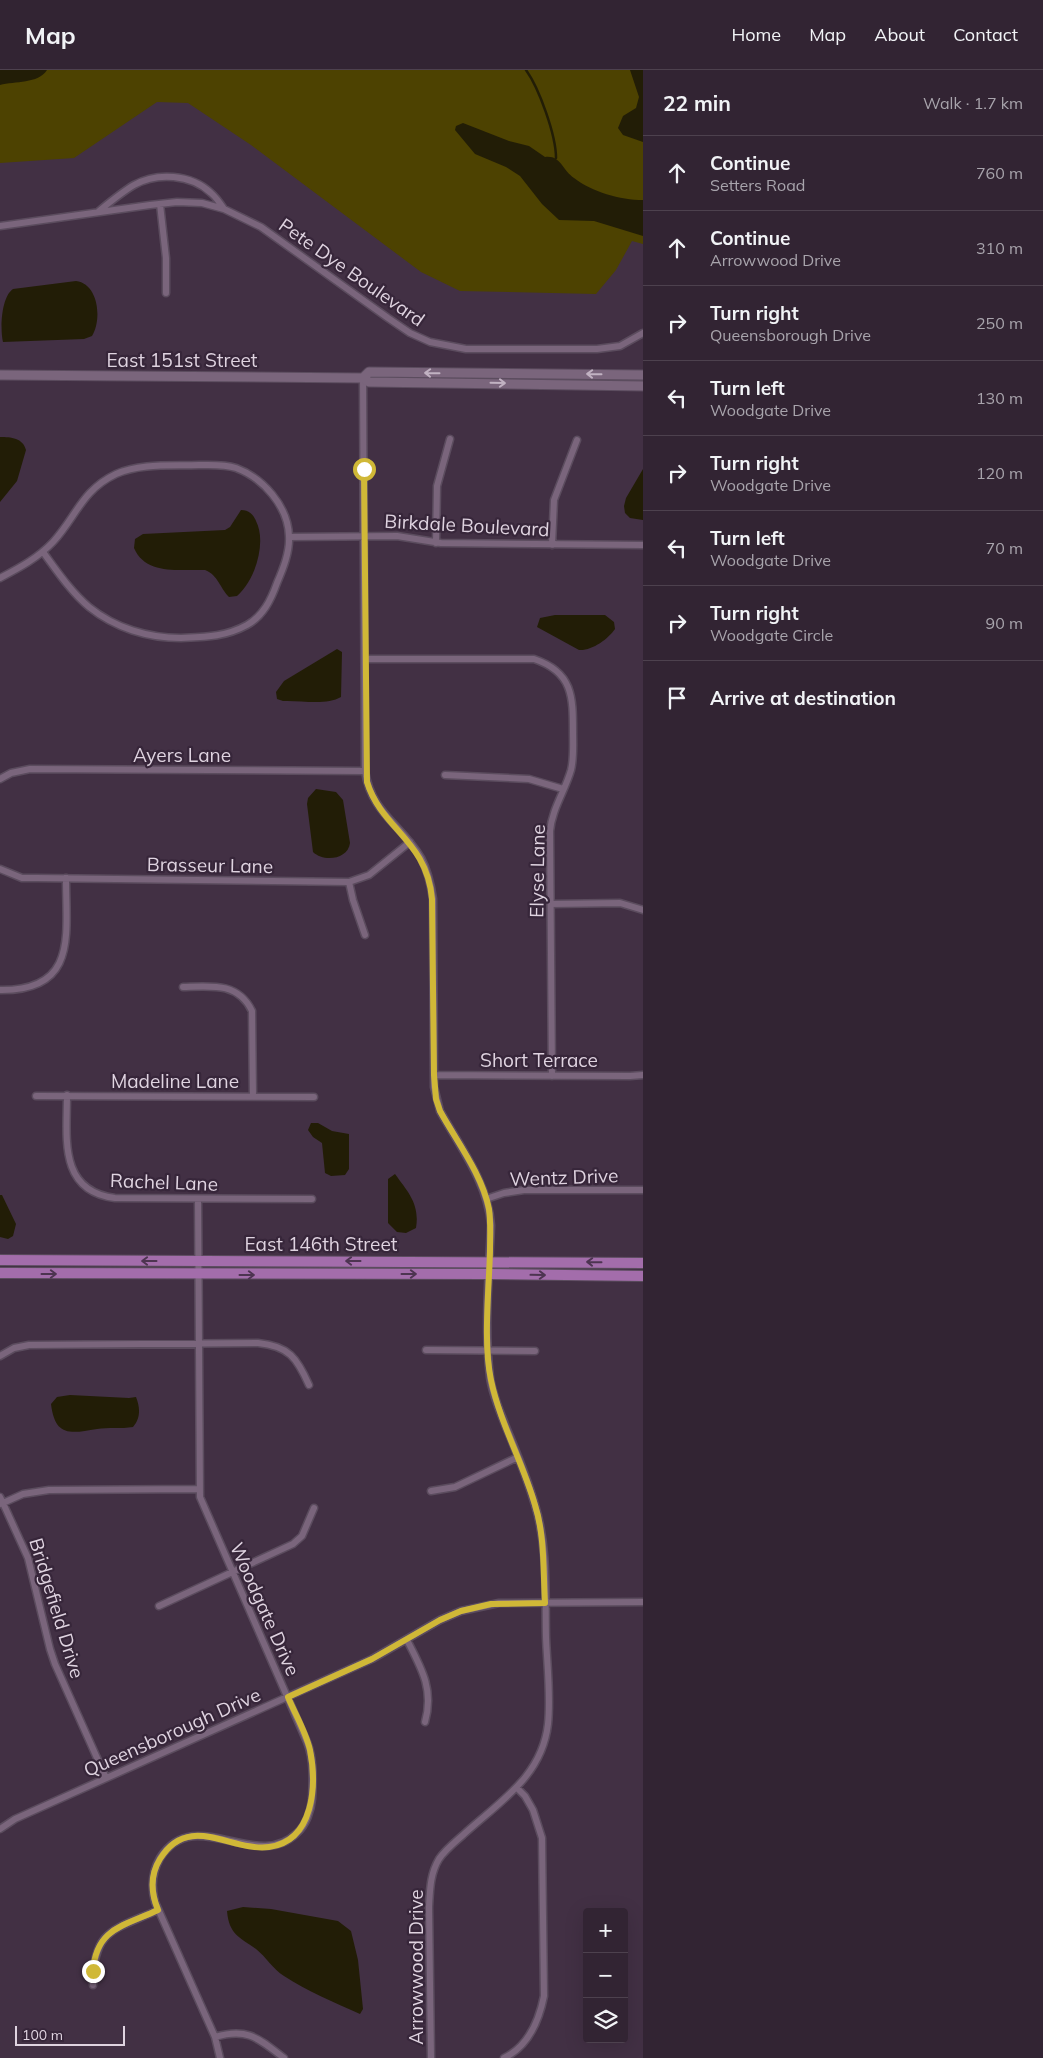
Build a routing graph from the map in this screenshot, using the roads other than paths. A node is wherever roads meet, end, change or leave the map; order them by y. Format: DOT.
graph roads {
  1 [pos="160,204"];
  2 [pos="224,208"];
  3 [pos="98,211"];
  4 [pos="0,226"];
  5 [pos="166,293"];
  6 [pos="643,333"];
  7 [pos="0,375"];
  8 [pos="643,375"];
  9 [pos="363,378"];
  10 [pos="643,386"];
  11 [pos="450,439"];
  12 [pos="577,440"];
  13 [pos="364,536"];
  14 [pos="289,537"];
  15 [pos="436,543"];
  16 [pos="552,545"];
  17 [pos="643,545"];
  18 [pos="43,552"];
  19 [pos="0,578"];
  20 [pos="366,659"];
  21 [pos="365,772"];
  22 [pos="445,774"];
  23 [pos="0,779"];
  24 [pos="563,790"];
  25 [pos="410,842"];
  26 [pos="0,869"];
  27 [pos="66,878"];
  28 [pos="349,882"];
  29 [pos="550,904"];
  30 [pos="643,910"];
  31 [pos="365,935"];
  32 [pos="183,987"];
  33 [pos="0,990"];
  34 [pos="434,1075"];
  35 [pos="643,1075"];
  36 [pos="552,1076"];
  37 [pos="67,1095"];
  38 [pos="36,1096"];
  39 [pos="253,1096"];
  40 [pos="314,1096"];
  41 [pos="643,1190"];
  42 [pos="198,1198"];
  43 [pos="312,1199"];
  44 [pos="486,1199"];
  45 [pos="0,1260"];
  46 [pos="643,1263"];
  47 [pos="198,1268"];
  48 [pos="489,1268"];
  49 [pos="0,1274"];
  50 [pos="643,1276"];
  51 [pos="198,1344"];
  52 [pos="426,1350"];
  53 [pos="488,1351"];
  54 [pos="535,1351"];
  55 [pos="0,1356"];
  56 [pos="309,1385"];
  57 [pos="518,1456"];
  58 [pos="199,1489"];
  59 [pos="431,1491"];
  60 [pos="1,1501"];
  61 [pos="314,1508"];
  62 [pos="232,1572"];
  63 [pos="643,1602"];
  64 [pos="545,1603"];
  65 [pos="159,1606"];
  66 [pos="408,1640"];
  67 [pos="288,1697"];
  68 [pos="425,1722"];
  69 [pos="106,1778"];
  70 [pos="517,1788"];
  71 [pos="0,1829"];
  72 [pos="158,1910"];
  73 [pos="93,1985"];
  74 [pos="215,2036"];
  75 [pos="220,2058"];
  76 [pos="284,2058"];
  77 [pos="431,2058"];
  78 [pos="504,2058"];
  1 -- 2 [label="street, Pete Dye Boulevard"];
  1 -- 3 [label="street, Pete Dye Boulevard"];
  1 -- 5 [label="street"];
  2 -- 3 [label="street, Pete Dye Boulevard"];
  2 -- 6 [label="street, Pete Dye Boulevard"];
  3 -- 4 [label="street, Pete Dye Boulevard"];
  7 -- 9 [label="street, East 151st Street"];
  8 -- 9 [label="street, East 151st Street, one-way"];
  9 -- 10 [label="street, East 151st Street, one-way"];
  9 -- 13 [label="street, Arrowwood Drive"];
  11 -- 15 [label="street"];
  12 -- 16 [label="street"];
  13 -- 14 [label="street, Birkdale Boulevard"];
  13 -- 15 [label="street, Birkdale Boulevard"];
  13 -- 20 [label="street, Arrowwood Drive"];
  14 -- 18 [label="street"];
  14 -- 18 [label="street"];
  15 -- 16 [label="street, Birkdale Boulevard"];
  16 -- 17 [label="street, Birkdale Boulevard"];
  18 -- 19 [label="street"];
  20 -- 21 [label="street, Arrowwood Drive"];
  20 -- 24 [label="street, Elyse Lane"];
  21 -- 23 [label="street, Ayers Lane"];
  21 -- 25 [label="street, Arrowwood Drive"];
  22 -- 24 [label="street"];
  24 -- 29 [label="street, Elyse Lane"];
  25 -- 28 [label="street, Brasseur Lane"];
  25 -- 34 [label="street, Arrowwood Drive"];
  26 -- 27 [label="street, Brasseur Lane"];
  27 -- 28 [label="street, Brasseur Lane"];
  27 -- 33 [label="street"];
  28 -- 31 [label="street"];
  29 -- 30 [label="street"];
  29 -- 36 [label="street, Elyse Lane"];
  32 -- 39 [label="street"];
  34 -- 36 [label="street, Short Terrace"];
  34 -- 44 [label="street, Arrowwood Drive"];
  35 -- 36 [label="street, Short Terrace"];
  37 -- 38 [label="street, Madeline Lane"];
  37 -- 39 [label="street, Madeline Lane"];
  37 -- 42 [label="street, Rachel Lane"];
  39 -- 40 [label="street, Madeline Lane"];
  41 -- 44 [label="street, Wentz Drive"];
  42 -- 43 [label="street, Rachel Lane"];
  42 -- 47 [label="street, Woodgate Drive"];
  44 -- 48 [label="street, Arrowwood Drive"];
  47 -- 45 [label="main road, East 146th Street, one-way"];
  46 -- 48 [label="main road, East 146th Street, one-way"];
  47 -- 48 [label="main road, East 146th Street"];
  49 -- 47 [label="main road, East 146th Street, one-way"];
  47 -- 51 [label="street, Woodgate Drive"];
  48 -- 50 [label="main road, East 146th Street, one-way"];
  48 -- 53 [label="street, Arrowwood Drive"];
  51 -- 55 [label="street"];
  51 -- 56 [label="street"];
  51 -- 58 [label="street, Woodgate Drive"];
  52 -- 53 [label="street"];
  53 -- 54 [label="street"];
  53 -- 57 [label="street, Arrowwood Drive"];
  57 -- 59 [label="street"];
  57 -- 64 [label="street, Arrowwood Drive"];
  58 -- 60 [label="street"];
  58 -- 62 [label="street, Woodgate Drive"];
  60 -- 69 [label="street, Bridgefield Drive"];
  61 -- 62 [label="street"];
  62 -- 65 [label="street"];
  62 -- 67 [label="street, Woodgate Drive"];
  63 -- 64 [label="street, Queensborough Drive"];
  64 -- 66 [label="street, Queensborough Drive"];
  64 -- 70 [label="street, Arrowwood Drive"];
  66 -- 67 [label="street, Queensborough Drive"];
  66 -- 68 [label="street"];
  67 -- 69 [label="street, Queensborough Drive"];
  67 -- 72 [label="street, Woodgate Drive"];
  69 -- 71 [label="street, Queensborough Drive"];
  70 -- 77 [label="street, Arrowwood Drive"];
  70 -- 78 [label="street"];
  72 -- 73 [label="street"];
  72 -- 74 [label="street, Woodgate Drive"];
  74 -- 75 [label="street, Woodgate Drive"];
  74 -- 76 [label="street"];
}
